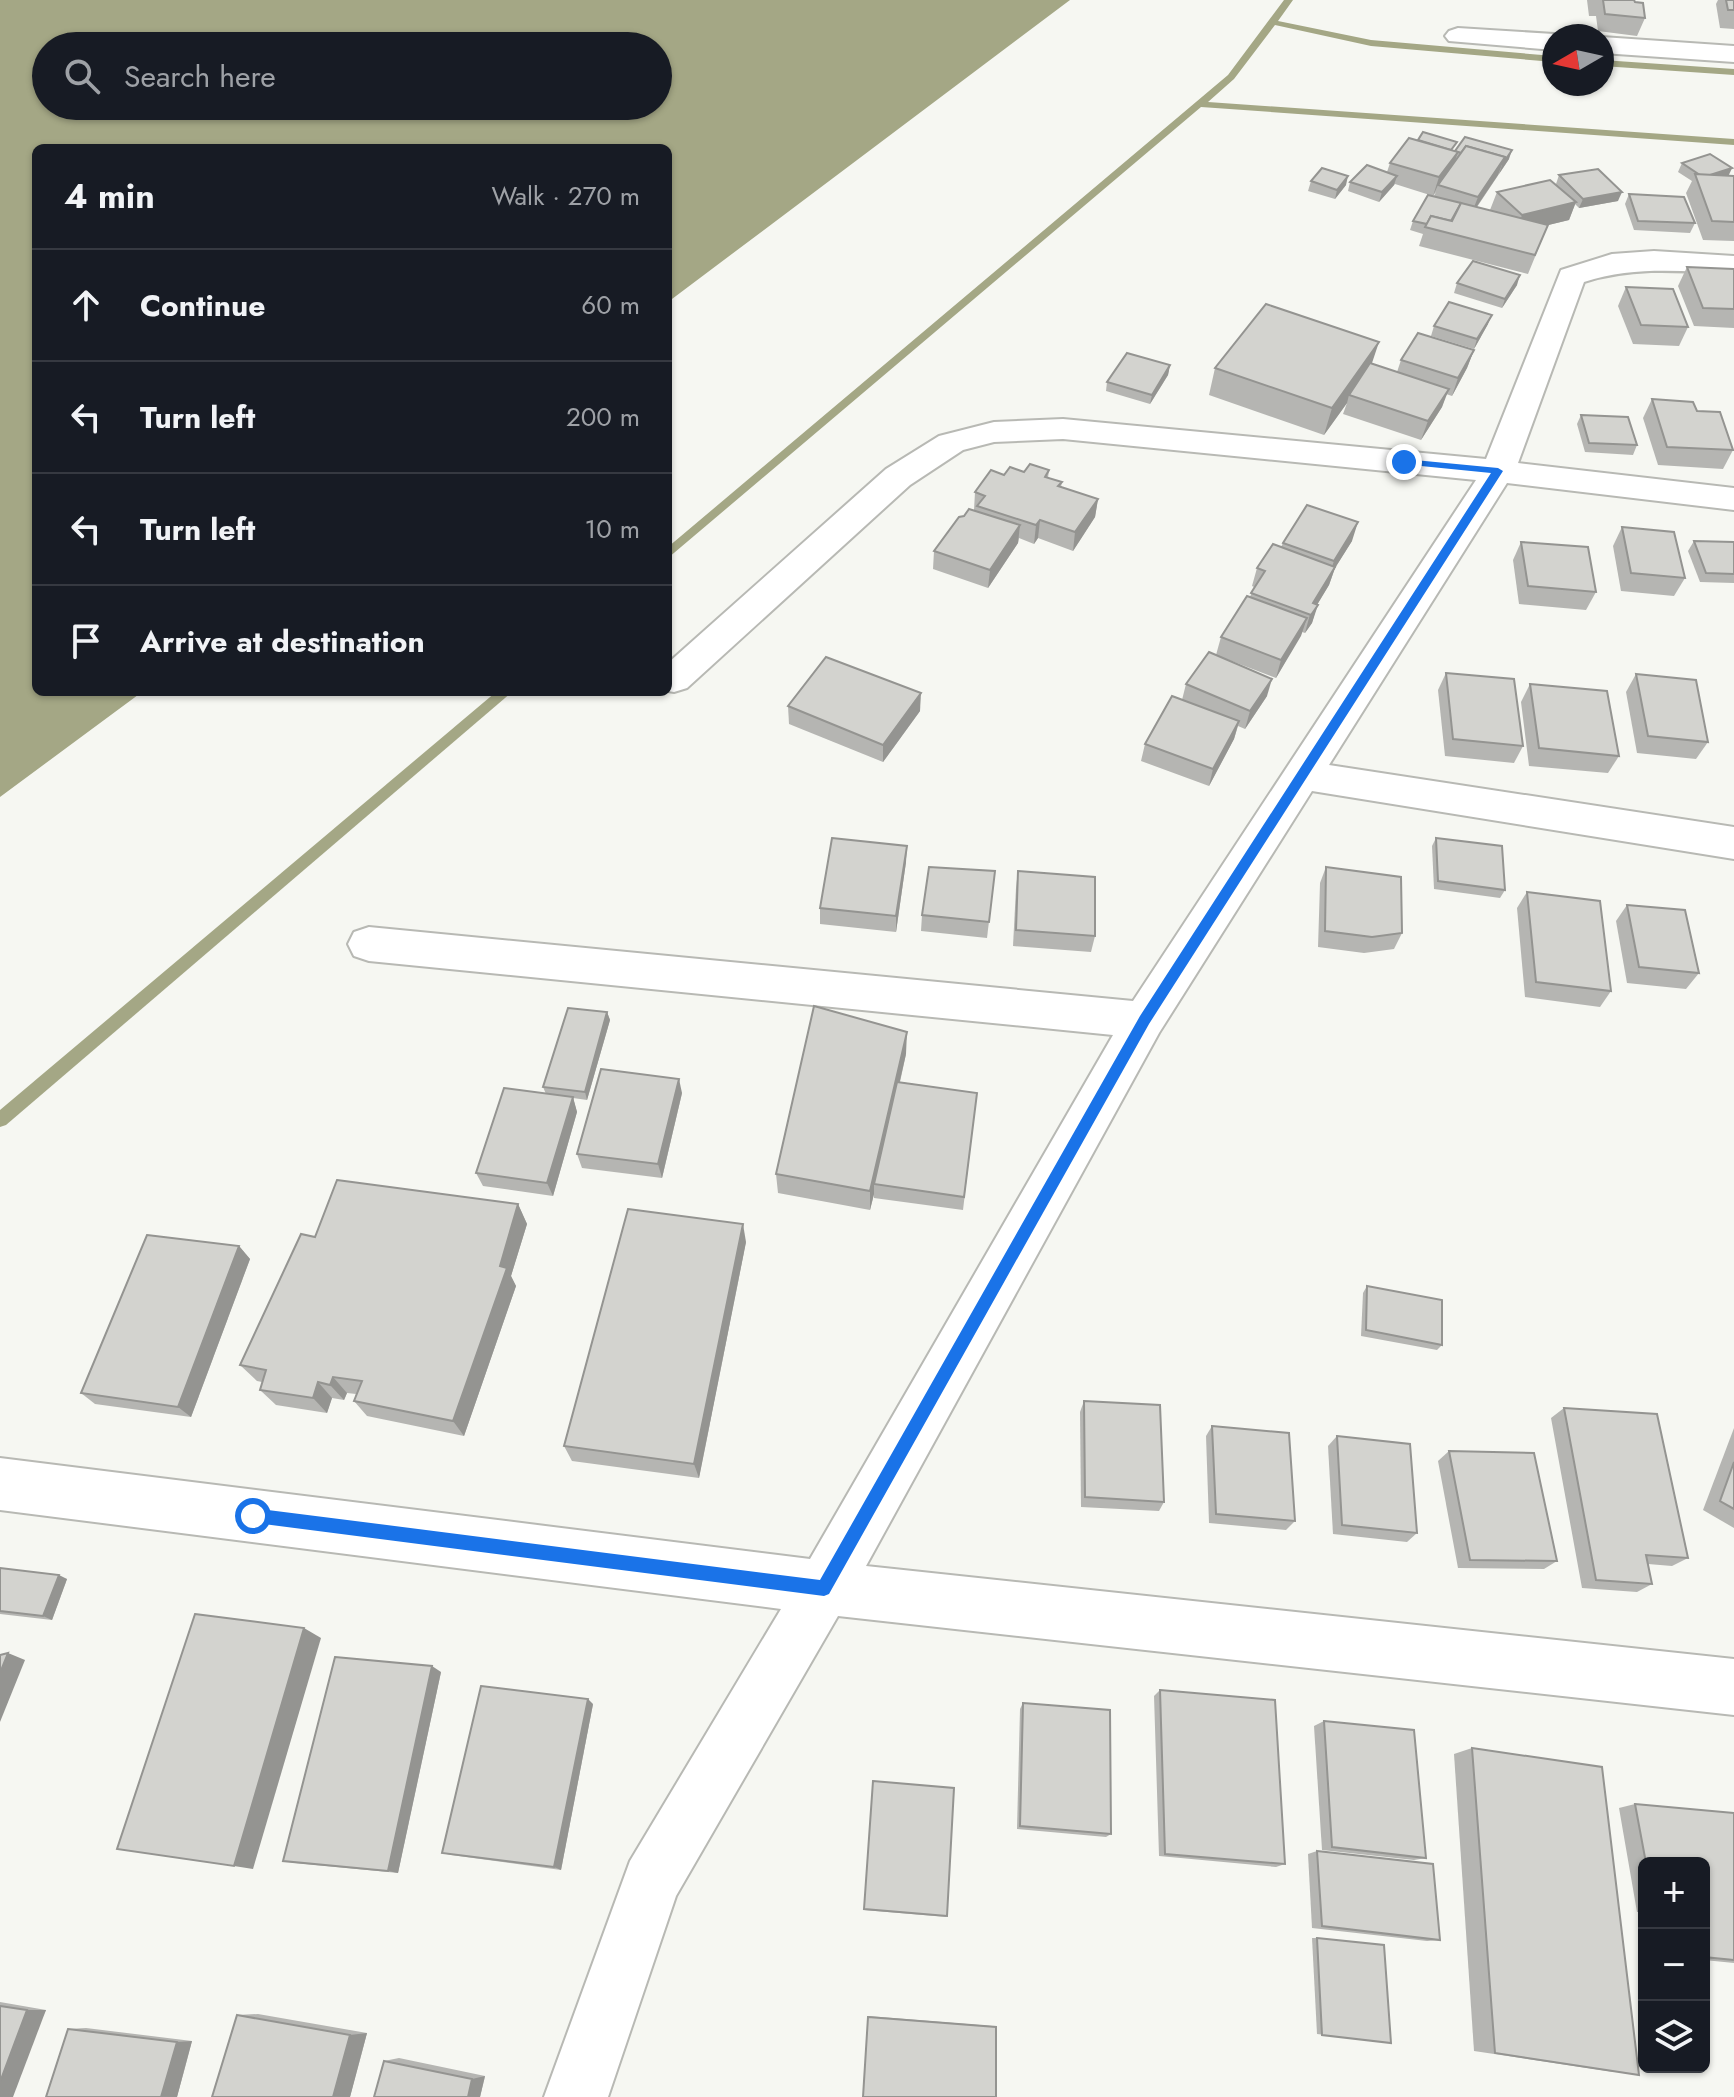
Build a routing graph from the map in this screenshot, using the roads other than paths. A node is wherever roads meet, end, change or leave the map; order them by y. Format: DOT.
graph roads {
  1 [pos="1458,36"];
  2 [pos="1542,41"];
  3 [pos="1614,46"];
  4 [pos="1734,54"];
  5 [pos="1734,265"];
  6 [pos="1498,471"];
  7 [pos="1734,499"];
  8 [pos="674,679"];
  9 [pos="1302,775"];
  10 [pos="1734,843"];
  11 [pos="369,944"];
  12 [pos="1144,1020"];
  13 [pos="0,1484"];
  14 [pos="824,1588"];
  15 [pos="1734,1687"];
  16 [pos="576,2097"];
  1 -- 2 [label="street"];
  3 -- 4 [label="street"];
  5 -- 6 [label="street"];
  6 -- 7 [label="street"];
  6 -- 8 [label="street"];
  6 -- 9 [label="street"];
  9 -- 10 [label="street"];
  9 -- 12 [label="street"];
  11 -- 12 [label="street"];
  12 -- 14 [label="street"];
  13 -- 14 [label="street"];
  14 -- 15 [label="street"];
  14 -- 16 [label="street"];
}
